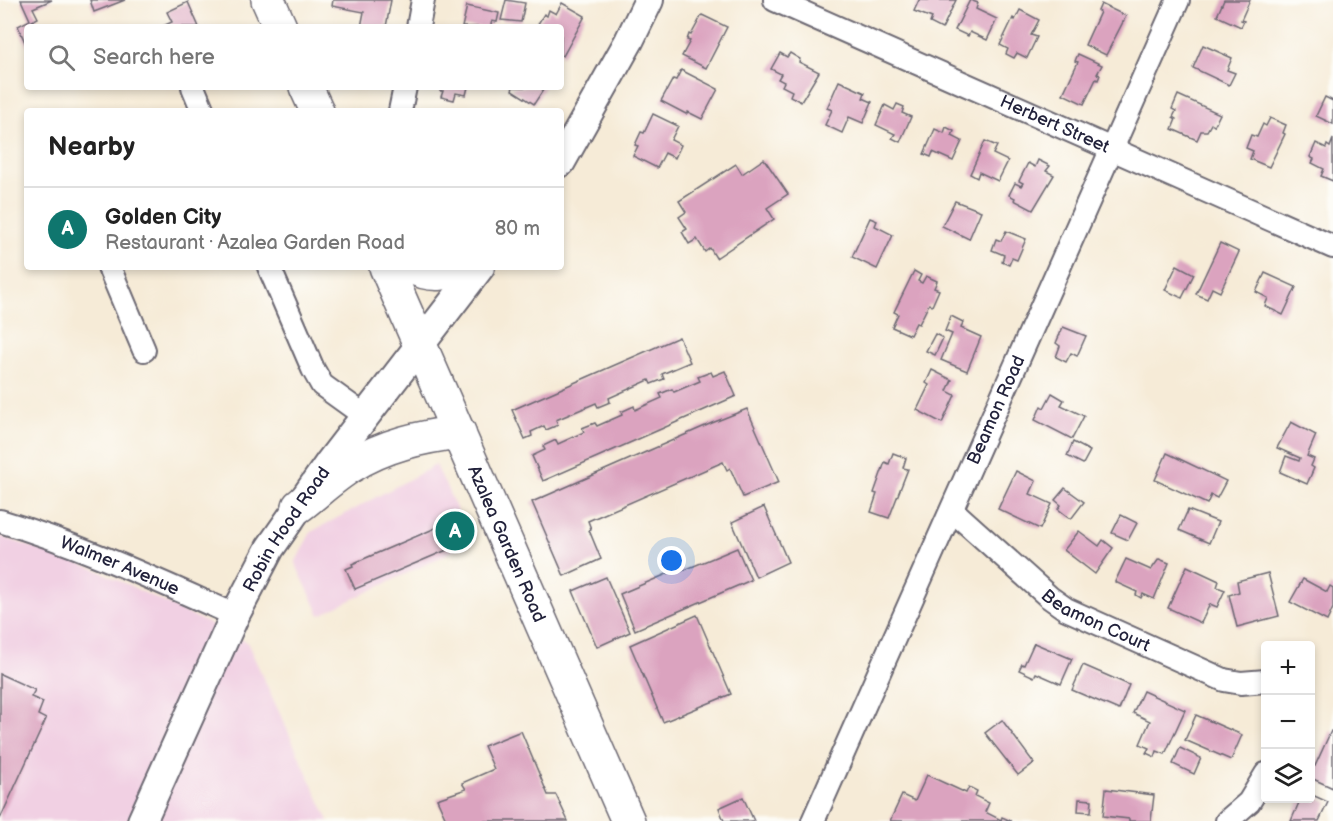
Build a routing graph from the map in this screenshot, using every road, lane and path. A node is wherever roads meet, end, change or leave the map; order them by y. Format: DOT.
graph roads {
  1 [pos="268,0"];
  2 [pos="423,0"];
  3 [pos="649,0"];
  4 [pos="775,0"];
  5 [pos="1178,0"];
  6 [pos="279,24"];
  7 [pos="419,24"];
  8 [pos="194,90"];
  9 [pos="307,90"];
  10 [pos="404,90"];
  11 [pos="202,108"];
  12 [pos="316,108"];
  13 [pos="401,108"];
  14 [pos="1113,149"];
  15 [pos="564,157"];
  16 [pos="1333,247"];
  17 [pos="110,270"];
  18 [pos="270,270"];
  19 [pos="387,270"];
  20 [pos="417,270"];
  21 [pos="458,270"];
  22 [pos="478,270"];
  23 [pos="420,345"];
  24 [pos="144,350"];
  25 [pos="365,416"];
  26 [pos="459,432"];
  27 [pos="299,506"];
  28 [pos="952,510"];
  29 [pos="0,521"];
  30 [pos="235,615"];
  31 [pos="1261,681"];
  32 [pos="1261,782"];
  33 [pos="142,821"];
  34 [pos="628,821"];
  35 [pos="813,821"];
  36 [pos="1227,821"];
  1 -- 6 [label="main road"];
  2 -- 7 [label="street"];
  3 -- 15 [label="street"];
  4 -- 14 [label="street, Herbert Street"];
  5 -- 14 [label="street, Beamon Road"];
  8 -- 11 [label="street"];
  9 -- 12 [label="main road"];
  10 -- 13 [label="street"];
  14 -- 16 [label="street, Herbert Street"];
  14 -- 28 [label="street, Beamon Road"];
  17 -- 24 [label="street"];
  18 -- 25 [label="street"];
  19 -- 23 [label="main road, Azalea Garden Road"];
  20 -- 21 [label="main road"];
  22 -- 23 [label="street, Robin Hood Road"];
  23 -- 25 [label="street, Robin Hood Road"];
  23 -- 26 [label="main road, Azalea Garden Road"];
  25 -- 27 [label="street, Robin Hood Road"];
  26 -- 27 [label="main road"];
  26 -- 34 [label="main road, Azalea Garden Road"];
  27 -- 30 [label="street, Robin Hood Road"];
  28 -- 31 [label="street, Beamon Court"];
  28 -- 35 [label="street, Beamon Road"];
  29 -- 30 [label="street, Walmer Avenue"];
  30 -- 33 [label="street, Robin Hood Road"];
  32 -- 36 [label="street"];
}
